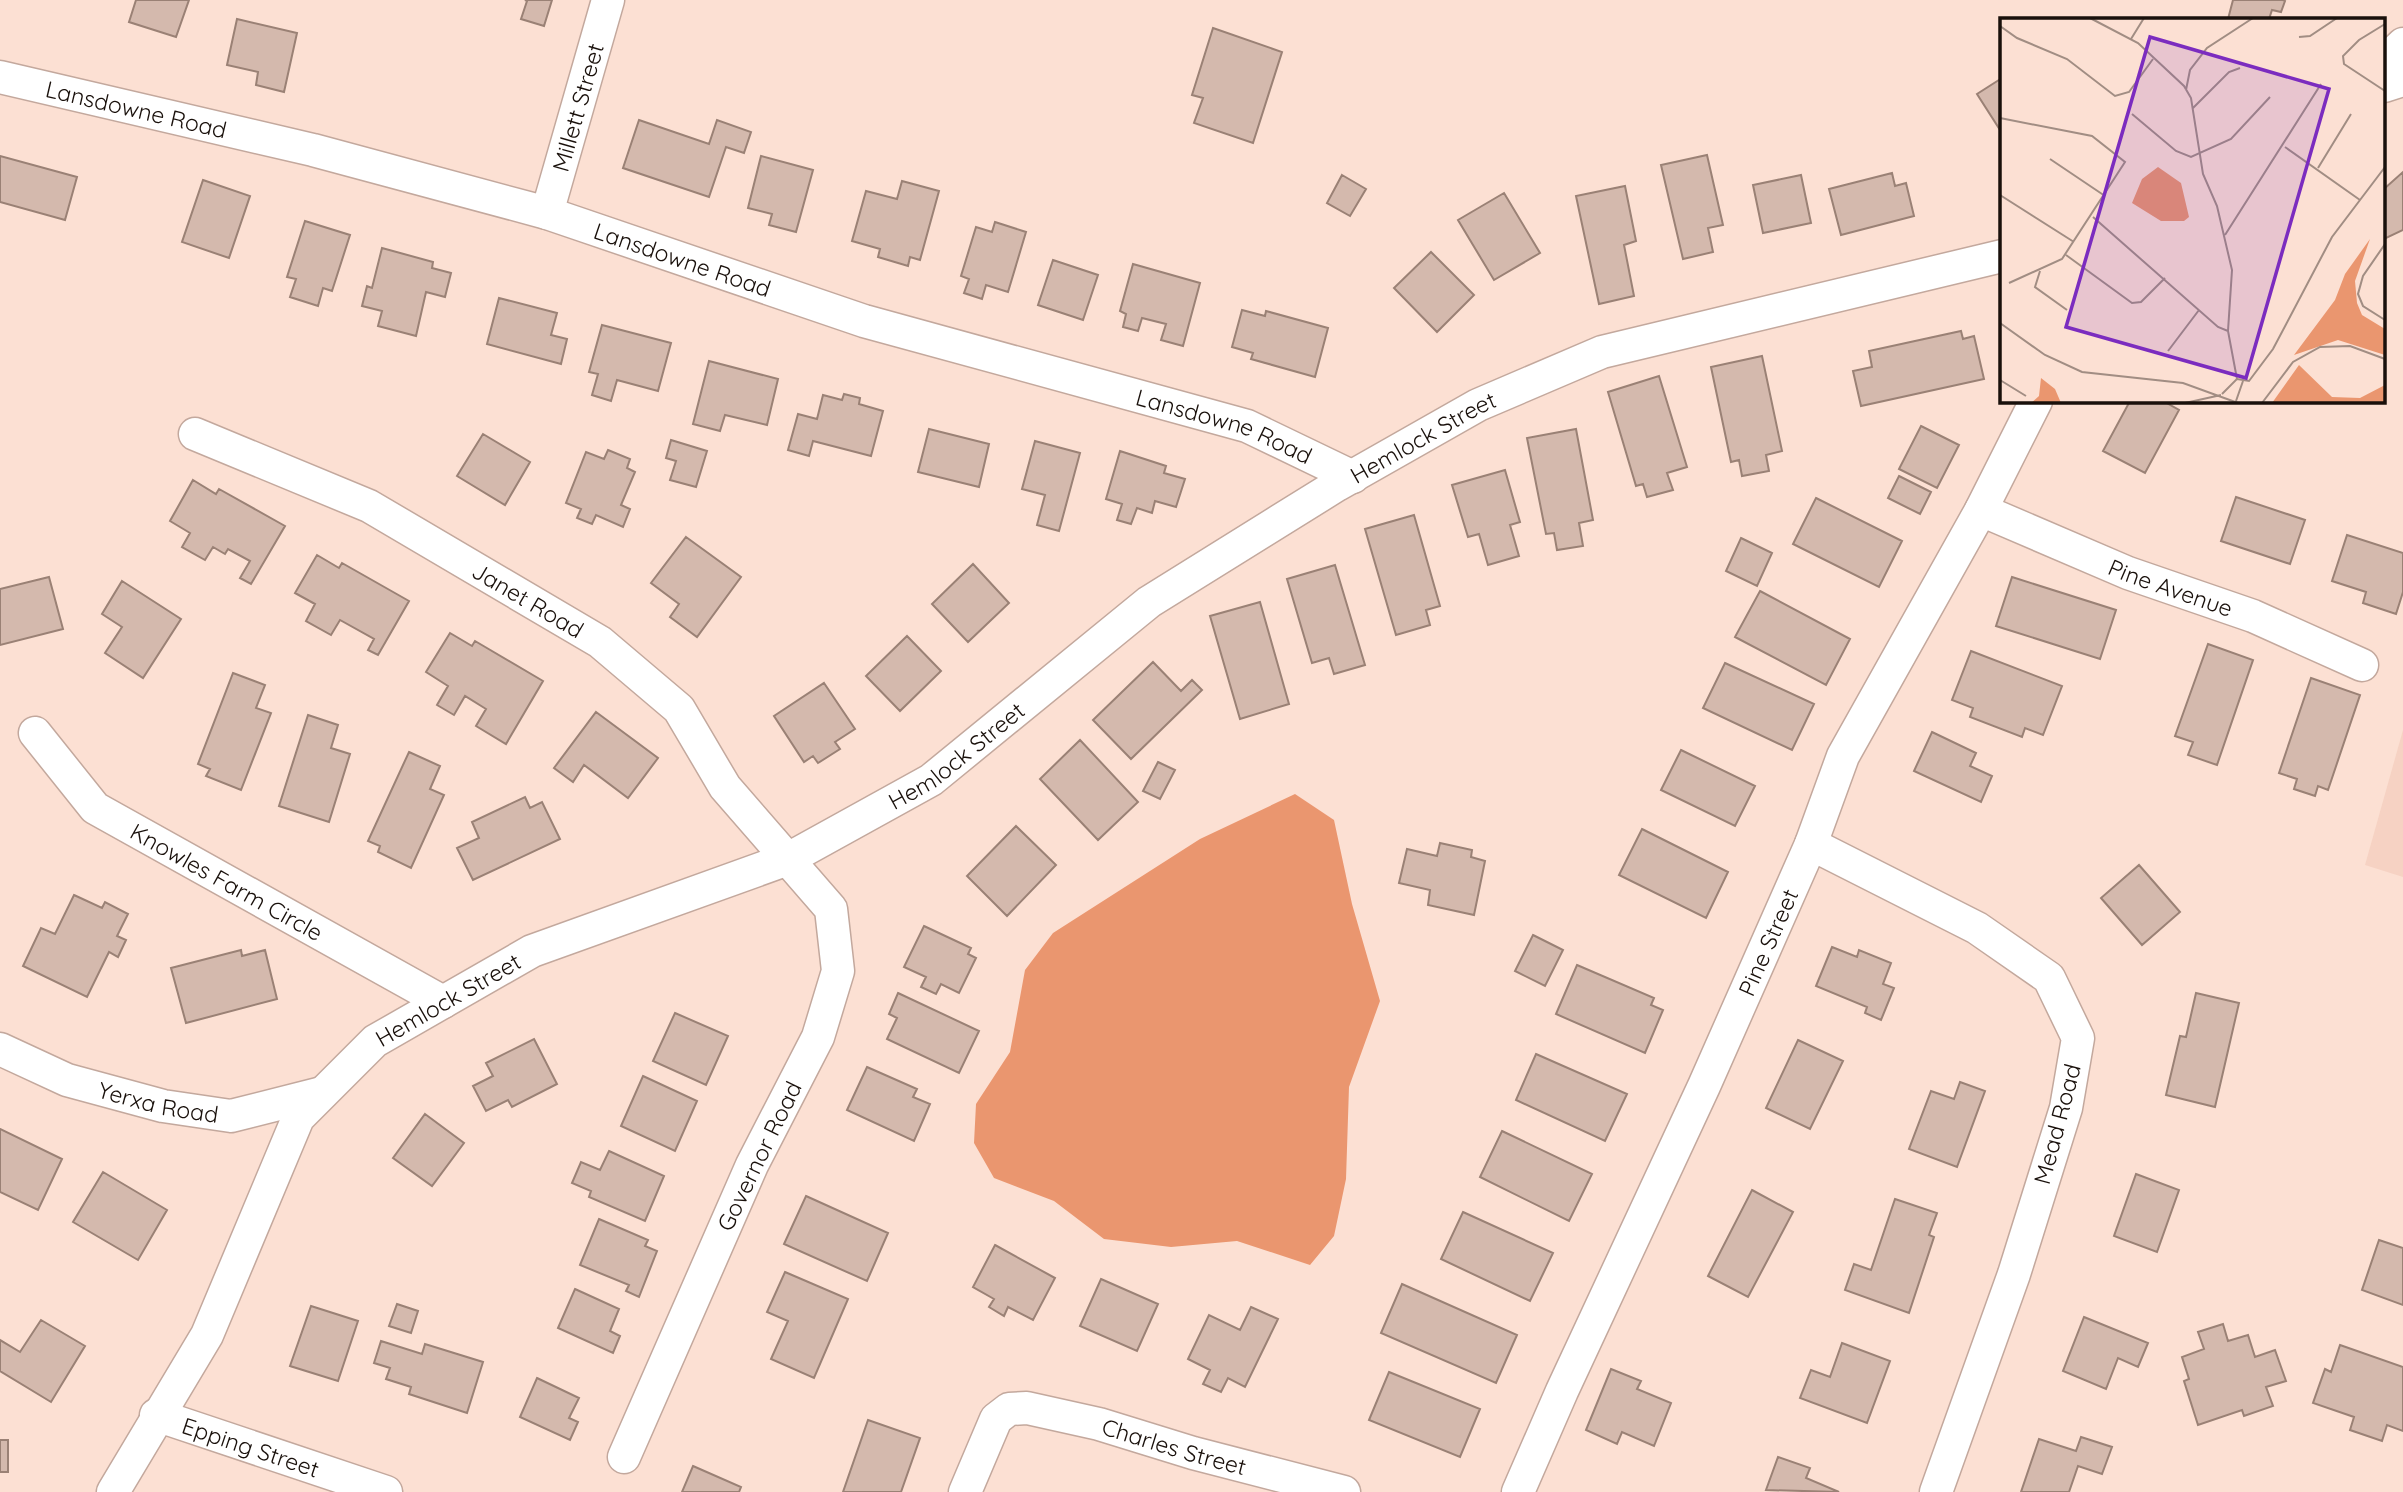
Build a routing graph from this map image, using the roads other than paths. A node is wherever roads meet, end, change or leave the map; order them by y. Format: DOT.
graph roads {
  1 [pos="608,0"];
  2 [pos="2403,44"];
  3 [pos="2386,60"];
  4 [pos="0,77"];
  5 [pos="2403,80"];
  6 [pos="2386,85"];
  7 [pos="547,213"];
  8 [pos="2000,256"];
  9 [pos="2035,402"];
  10 [pos="195,433"];
  11 [pos="1353,477"];
  12 [pos="1981,510"];
  13 [pos="2362,665"];
  14 [pos="35,733"];
  15 [pos="1811,844"];
  16 [pos="788,859"];
  17 [pos="443,1002"];
  18 [pos="0,1049"];
  19 [pos="323,1093"];
  20 [pos="156,1415"];
  21 [pos="624,1457"];
  22 [pos="1312,1488"];
  23 [pos="113,1492"];
  24 [pos="386,1492"];
  25 [pos="965,1492"];
  26 [pos="1344,1492"];
  27 [pos="1518,1492"];
  28 [pos="1936,1492"];
  1 -- 7 [label="street, Millett Street"];
  2 -- 3 [label="street"];
  4 -- 7 [label="street, Lansdowne Road"];
  5 -- 6 [label="street"];
  7 -- 11 [label="street, Lansdowne Road"];
  8 -- 11 [label="street, Hemlock Street"];
  9 -- 12 [label="street, Pine Street"];
  10 -- 16 [label="street, Janet Road"];
  11 -- 16 [label="street, Hemlock Street"];
  12 -- 13 [label="street, Pine Avenue"];
  12 -- 15 [label="street, Pine Street"];
  14 -- 17 [label="street, Knowles Farm Circle"];
  15 -- 27 [label="street, Pine Street"];
  15 -- 28 [label="street, Mead Road"];
  16 -- 17 [label="street, Hemlock Street"];
  16 -- 21 [label="street, Governor Road"];
  17 -- 19 [label="street, Hemlock Street"];
  18 -- 19 [label="street, Yerxa Road"];
  19 -- 20 [label="street, Hemlock Street"];
  20 -- 23 [label="street, Hemlock Street"];
  20 -- 24 [label="street, Epping Street"];
  22 -- 25 [label="street, Charles Street"];
  22 -- 26 [label="street, Charles Street"];
}
